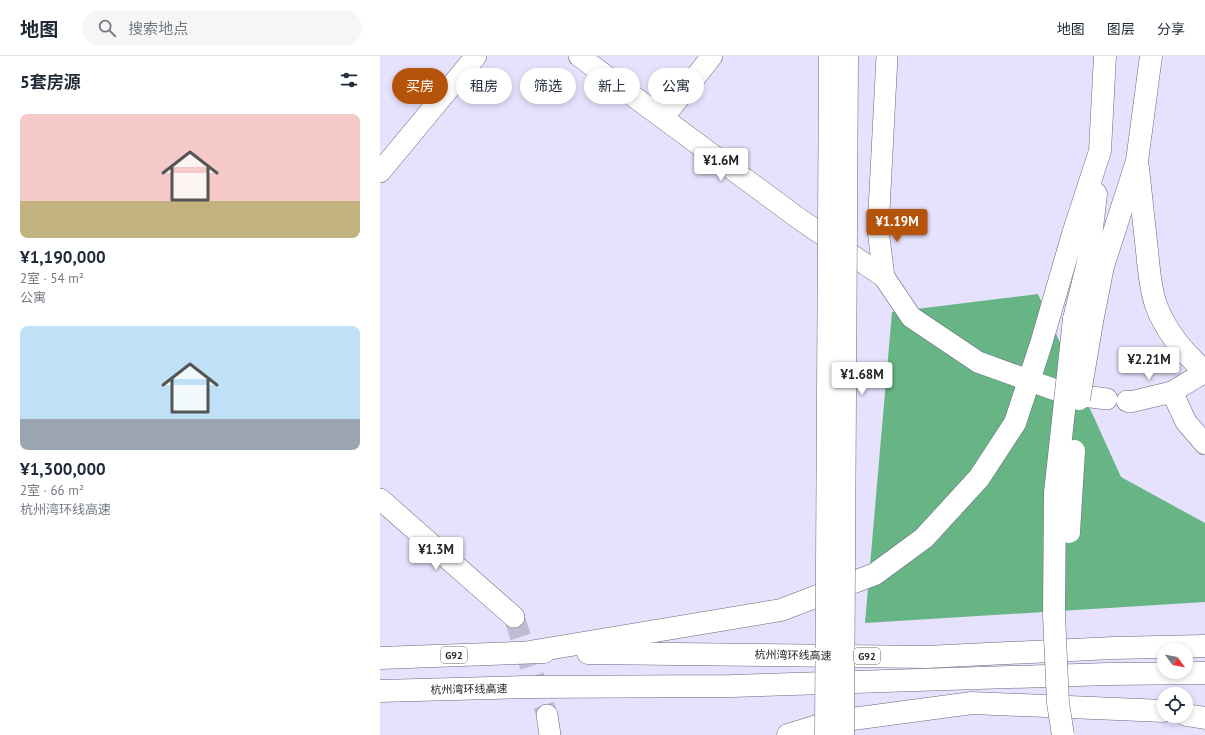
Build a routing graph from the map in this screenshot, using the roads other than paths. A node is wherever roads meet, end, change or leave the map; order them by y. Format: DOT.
graph roads {
  1 [pos="476,56"];
  2 [pos="579,56"];
  3 [pos="712,56"];
  4 [pos="830,56"];
  5 [pos="847,56"];
  6 [pos="887,56"];
  7 [pos="1105,56"];
  8 [pos="1151,56"];
  9 [pos="663,118"];
  10 [pos="1100,151"];
  11 [pos="1137,161"];
  12 [pos="380,172"];
  13 [pos="884,277"];
  14 [pos="1083,321"];
  15 [pos="1203,370"];
  16 [pos="1172,392"];
  17 [pos="1205,444"];
  18 [pos="380,499"];
  19 [pos="514,618"];
  20 [pos="1205,646"];
  21 [pos="529,652"];
  22 [pos="380,658"];
  23 [pos="1205,673"];
  24 [pos="380,691"];
  25 [pos="1157,711"];
  26 [pos="1193,715"];
  27 [pos="1205,718"];
  28 [pos="788,735"];
  29 [pos="826,735"];
  30 [pos="843,735"];
  31 [pos="1063,735"];
  32 [pos="1076,735"];
  1 -- 12 [label="street"];
  2 -- 9 [label="street"];
  3 -- 9 [label="street"];
  4 -- 29 [label="main road, bridge"];
  5 -- 30 [label="main road, bridge"];
  6 -- 13 [label="street"];
  7 -- 10 [label="main road"];
  8 -- 11 [label="main road"];
  9 -- 13 [label="street"];
  10 -- 14 [label="main road"];
  10 -- 21 [label="main road"];
  11 -- 14 [label="main road"];
  11 -- 15 [label="main road"];
  13 -- 16 [label="street"];
  14 -- 31 [label="main road, bridge"];
  14 -- 32 [label="main road, bridge"];
  15 -- 16 [label="street"];
  16 -- 17 [label="street"];
  18 -- 19 [label="street"];
  20 -- 21 [label="main road, 杭州湾环线高速 / G92"];
  21 -- 22 [label="main road, 杭州湾环线高速 / G92"];
  23 -- 24 [label="main road, 杭州湾环线高速"];
  25 -- 28 [label="main road"];
  26 -- 27 [label="main road"];
}
